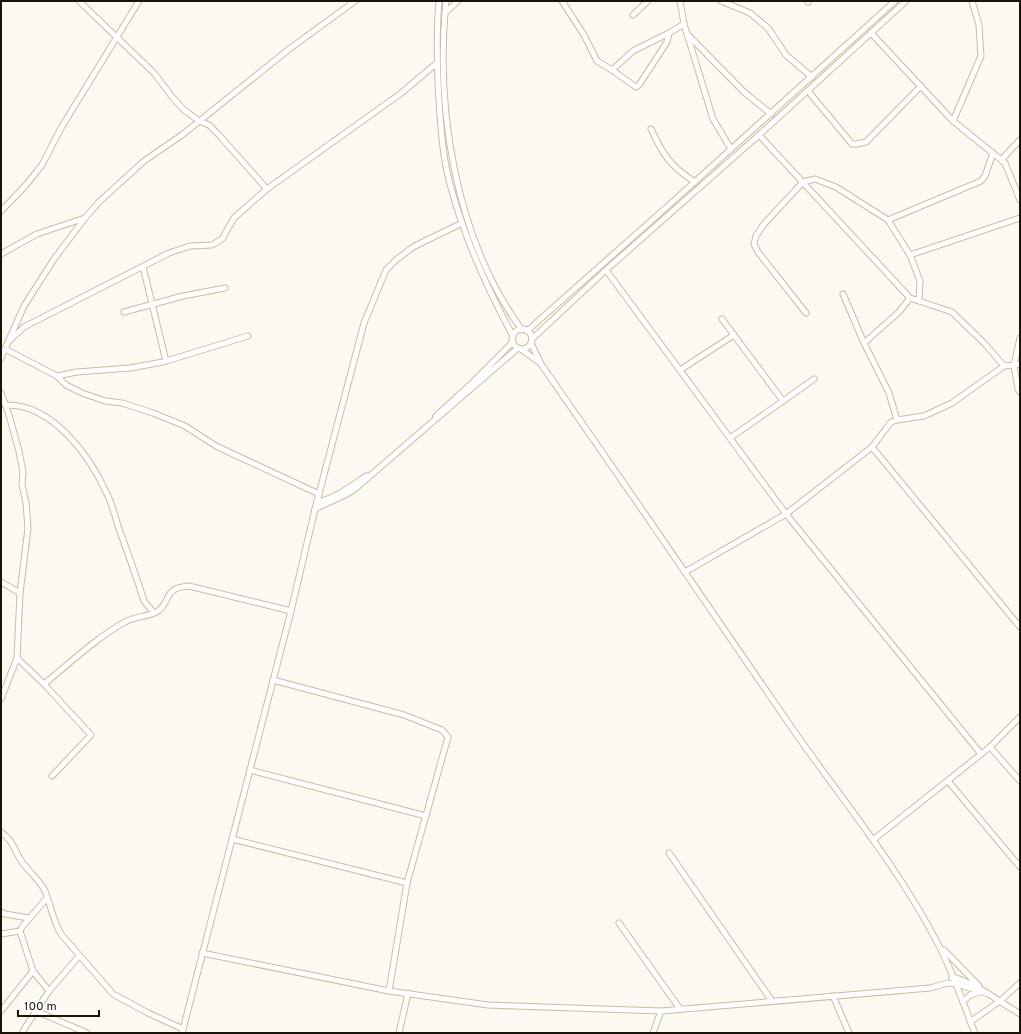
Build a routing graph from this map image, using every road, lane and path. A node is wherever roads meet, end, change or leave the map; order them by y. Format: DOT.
graph roads {
  1 [pos="79,1"];
  2 [pos="139,1"];
  3 [pos="355,1"];
  4 [pos="439,1"];
  5 [pos="446,1"];
  6 [pos="458,1"];
  7 [pos="562,1"];
  8 [pos="648,1"];
  9 [pos="680,1"];
  10 [pos="721,1"];
  11 [pos="895,1"];
  12 [pos="906,1"];
  13 [pos="972,1"];
  14 [pos="445,13"];
  15 [pos="633,15"];
  16 [pos="684,24"];
  17 [pos="669,33"];
  18 [pos="871,33"];
  19 [pos="688,36"];
  20 [pos="118,37"];
  21 [pos="437,63"];
  22 [pos="612,70"];
  23 [pos="812,77"];
  24 [pos="921,86"];
  25 [pos="808,91"];
  26 [pos="770,114"];
  27 [pos="199,121"];
  28 [pos="953,121"];
  29 [pos="651,129"];
  30 [pos="759,135"];
  31 [pos="1020,140"];
  32 [pos="731,149"];
  33 [pos="993,153"];
  34 [pos="1002,159"];
  35 [pos="695,182"];
  36 [pos="803,182"];
  37 [pos="267,189"];
  38 [pos="1020,200"];
  39 [pos="1,212"];
  40 [pos="86,218"];
  41 [pos="1020,218"];
  42 [pos="888,220"];
  43 [pos="462,223"];
  44 [pos="1,254"];
  45 [pos="910,255"];
  46 [pos="143,267"];
  47 [pos="606,270"];
  48 [pos="225,288"];
  49 [pos="843,294"];
  50 [pos="910,298"];
  51 [pos="919,302"];
  52 [pos="152,304"];
  53 [pos="124,312"];
  54 [pos="806,313"];
  55 [pos="722,319"];
  56 [pos="524,330"];
  57 [pos="734,335"];
  58 [pos="248,336"];
  59 [pos="513,336"];
  60 [pos="1020,338"];
  61 [pos="8,341"];
  62 [pos="532,341"];
  63 [pos="513,342"];
  64 [pos="864,343"];
  65 [pos="5,349"];
  66 [pos="520,349"];
  67 [pos="1,358"];
  68 [pos="166,362"];
  69 [pos="541,364"];
  70 [pos="1020,364"];
  71 [pos="1014,365"];
  72 [pos="1004,366"];
  73 [pos="680,370"];
  74 [pos="58,376"];
  75 [pos="814,379"];
  76 [pos="1020,392"];
  77 [pos="1,393"];
  78 [pos="784,401"];
  79 [pos="5,405"];
  80 [pos="897,420"];
  81 [pos="730,438"];
  82 [pos="872,447"];
  83 [pos="319,494"];
  84 [pos="317,502"];
  85 [pos="315,509"];
  86 [pos="786,514"];
  87 [pos="685,572"];
  88 [pos="1,582"];
  89 [pos="20,593"];
  90 [pos="291,611"];
  91 [pos="154,613"];
  92 [pos="1020,624"];
  93 [pos="17,658"];
  94 [pos="273,680"];
  95 [pos="44,684"];
  96 [pos="1,700"];
  97 [pos="1020,717"];
  98 [pos="990,747"];
  99 [pos="981,754"];
  100 [pos="250,770"];
  101 [pos="52,776"];
  102 [pos="948,781"];
  103 [pos="1020,781"];
  104 [pos="426,816"];
  105 [pos="1,832"];
  106 [pos="232,839"];
  107 [pos="873,840"];
  108 [pos="669,853"];
  109 [pos="1020,867"];
  110 [pos="407,883"];
  111 [pos="47,898"];
  112 [pos="1,912"];
  113 [pos="29,918"];
  114 [pos="619,923"];
  115 [pos="20,931"];
  116 [pos="1,934"];
  117 [pos="940,946"];
  118 [pos="202,953"];
  119 [pos="79,956"];
  120 [pos="33,972"];
  121 [pos="954,977"];
  122 [pos="948,983"];
  123 [pos="1020,983"];
  124 [pos="956,984"];
  125 [pos="49,991"];
  126 [pos="389,991"];
  127 [pos="982,991"];
  128 [pos="408,993"];
  129 [pos="833,996"];
  130 [pos="772,1001"];
  131 [pos="1000,1001"];
  132 [pos="963,1002"];
  133 [pos="680,1009"];
  134 [pos="1,1011"];
  135 [pos="36,1011"];
  136 [pos="661,1011"];
  137 [pos="1020,1014"];
  138 [pos="970,1022"];
  139 [pos="24,1031"];
  140 [pos="182,1031"];
  141 [pos="87,1033"];
  142 [pos="399,1033"];
  143 [pos="653,1033"];
  144 [pos="849,1033"];
  145 [pos="975,1033"];
  1 -- 20 [label="street"];
  2 -- 20 [label="street"];
  3 -- 27 [label="street"];
  4 -- 21 [label="street"];
  5 -- 14 [label="street"];
  6 -- 14 [label="street"];
  7 -- 22 [label="street"];
  8 -- 15 [label="street"];
  9 -- 16 [label="street"];
  10 -- 23 [label="street"];
  11 -- 23 [label="street"];
  12 -- 18 [label="street"];
  13 -- 28 [label="street"];
  14 -- 56 [label="street"];
  16 -- 17 [label="street"];
  16 -- 19 [label="street"];
  17 -- 22 [label="street"];
  17 -- 22 [label="street"];
  18 -- 24 [label="street"];
  18 -- 25 [label="street"];
  19 -- 26 [label="street"];
  19 -- 32 [label="street"];
  20 -- 27 [label="street"];
  20 -- 39 [label="street"];
  21 -- 37 [label="street"];
  21 -- 43 [label="street"];
  23 -- 26 [label="street"];
  24 -- 25 [label="street"];
  24 -- 28 [label="street"];
  25 -- 30 [label="street"];
  26 -- 32 [label="street"];
  27 -- 37 [label="street"];
  27 -- 40 [label="street"];
  28 -- 33 [label="street"];
  29 -- 35 [label="street"];
  30 -- 36 [label="street"];
  30 -- 47 [label="street"];
  31 -- 34 [label="street"];
  32 -- 35 [label="street"];
  33 -- 34 [label="street"];
  33 -- 42 [label="street"];
  34 -- 38 [label="street"];
  35 -- 56 [label="street"];
  36 -- 42 [label="street"];
  36 -- 50 [label="street"];
  36 -- 54 [label="street"];
  37 -- 46 [label="street"];
  40 -- 44 [label="street"];
  40 -- 61 [label="street"];
  41 -- 45 [label="street"];
  42 -- 45 [label="street"];
  43 -- 59 [label="street"];
  43 -- 83 [label="street"];
  45 -- 51 [label="street"];
  46 -- 52 [label="street"];
  46 -- 61 [label="street"];
  47 -- 62 [label="street"];
  47 -- 73 [label="street"];
  48 -- 52 [label="street"];
  49 -- 64 [label="street"];
  50 -- 51 [label="street"];
  50 -- 64 [label="street"];
  51 -- 72 [label="street"];
  52 -- 53 [label="street"];
  52 -- 68 [label="street"];
  55 -- 57 [label="street"];
  56 -- 59 [label="street"];
  56 -- 62 [label="street"];
  57 -- 73 [label="street"];
  57 -- 78 [label="street"];
  58 -- 68 [label="street"];
  59 -- 63 [label="street"];
  60 -- 71 [label="street"];
  61 -- 65 [label="street"];
  62 -- 66 [label="street"];
  62 -- 69 [label="street"];
  63 -- 66 [label="street"];
  63 -- 84 [label="street"];
  64 -- 80 [label="street"];
  65 -- 67 [label="street"];
  65 -- 74 [label="street"];
  66 -- 69 [label="street"];
  66 -- 85 [label="street"];
  68 -- 74 [label="street"];
  69 -- 87 [label="street"];
  70 -- 71 [label="street"];
  71 -- 72 [label="street"];
  71 -- 76 [label="street"];
  72 -- 80 [label="street"];
  73 -- 81 [label="street"];
  74 -- 83 [label="street"];
  75 -- 78 [label="street"];
  77 -- 79 [label="street"];
  78 -- 81 [label="street"];
  79 -- 89 [label="street"];
  79 -- 91 [label="street"];
  80 -- 82 [label="street"];
  81 -- 86 [label="street"];
  82 -- 86 [label="street"];
  82 -- 92 [label="street"];
  83 -- 84 [label="street"];
  84 -- 85 [label="street"];
  85 -- 90 [label="street"];
  86 -- 87 [label="street"];
  86 -- 99 [label="street"];
  87 -- 107 [label="street"];
  88 -- 89 [label="street"];
  89 -- 93 [label="street"];
  90 -- 91 [label="street"];
  90 -- 94 [label="street"];
  91 -- 95 [label="street"];
  93 -- 95 [label="street"];
  93 -- 96 [label="street"];
  94 -- 100 [label="street"];
  94 -- 104 [label="street"];
  95 -- 101 [label="street"];
  97 -- 98 [label="street"];
  98 -- 99 [label="street"];
  98 -- 103 [label="street"];
  99 -- 102 [label="street"];
  100 -- 104 [label="street"];
  100 -- 106 [label="street"];
  102 -- 107 [label="street"];
  102 -- 109 [label="street"];
  104 -- 110 [label="street"];
  105 -- 111 [label="street"];
  106 -- 110 [label="street"];
  106 -- 118 [label="street"];
  107 -- 117 [label="street"];
  108 -- 130 [label="street"];
  110 -- 126 [label="street"];
  111 -- 113 [label="street"];
  111 -- 119 [label="street"];
  112 -- 113 [label="street"];
  113 -- 115 [label="street"];
  114 -- 133 [label="street"];
  115 -- 116 [label="street"];
  115 -- 120 [label="street"];
  117 -- 121 [label="street"];
  117 -- 127 [label="street"];
  118 -- 126 [label="street"];
  118 -- 140 [label="street"];
  119 -- 125 [label="street"];
  119 -- 140 [label="street"];
  120 -- 125 [label="street"];
  120 -- 134 [label="street"];
  121 -- 122 [label="street"];
  121 -- 124 [label="street"];
  121 -- 127 [label="street"];
  122 -- 124 [label="street"];
  122 -- 129 [label="street"];
  123 -- 131 [label="street"];
  124 -- 127 [label="street"];
  124 -- 132 [label="street"];
  125 -- 135 [label="street"];
  126 -- 128 [label="street"];
  127 -- 131 [label="street"];
  127 -- 132 [label="street"];
  128 -- 136 [label="street"];
  128 -- 142 [label="street"];
  129 -- 130 [label="street"];
  129 -- 144 [label="street"];
  130 -- 133 [label="street"];
  131 -- 137 [label="street"];
  131 -- 138 [label="street"];
  132 -- 138 [label="street"];
  133 -- 136 [label="street"];
  135 -- 139 [label="street"];
  135 -- 141 [label="street"];
  136 -- 143 [label="street"];
  138 -- 145 [label="street"];
}
